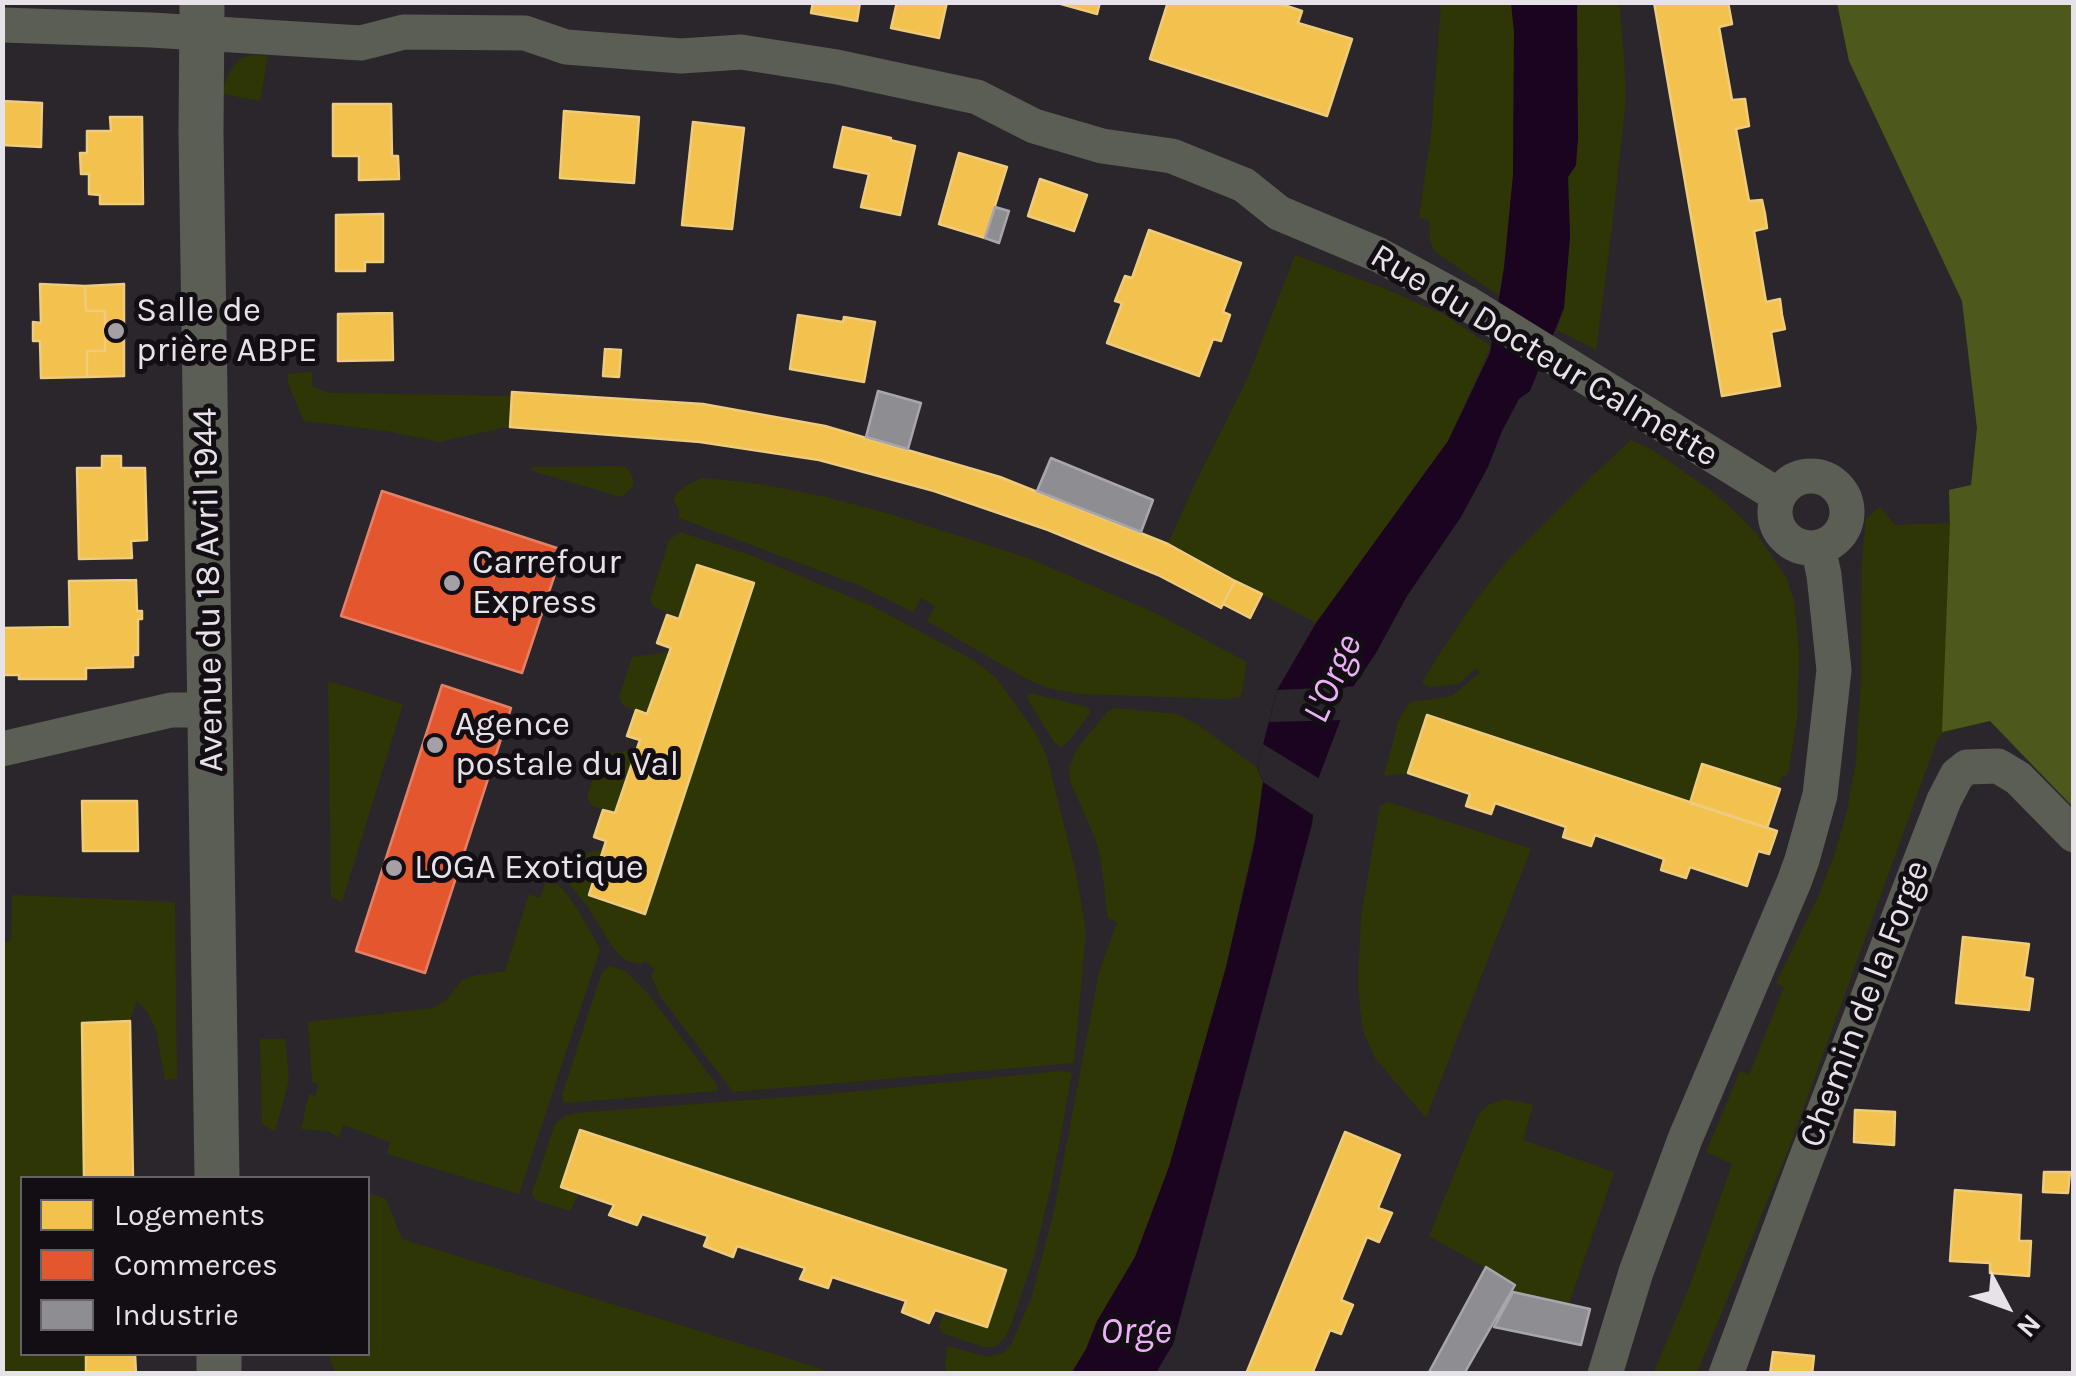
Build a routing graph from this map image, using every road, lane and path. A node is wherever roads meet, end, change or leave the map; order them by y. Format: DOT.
graph roads {
  1 [pos="202,18"];
  2 [pos="2,24"];
  3 [pos="1779,496"];
  4 [pos="1818,548"];
  5 [pos="211,710"];
  6 [pos="2,749"];
  7 [pos="2074,835"];
  8 [pos="217,1176"];
  9 [pos="1605,1374"];
  10 [pos="1726,1374"];
  1 -- 2 [label="street, Rue du Docteur Calmette"];
  1 -- 3 [label="street, Rue du Docteur Calmette"];
  1 -- 5 [label="street, Avenue du 18 Avril 1944"];
  3 -- 4 [label="street"];
  3 -- 4 [label="street"];
  4 -- 9 [label="street"];
  5 -- 6 [label="street"];
  5 -- 8 [label="street, Avenue du 18 Avril 1944"];
  7 -- 10 [label="street, Chemin de la Forge"];
}
